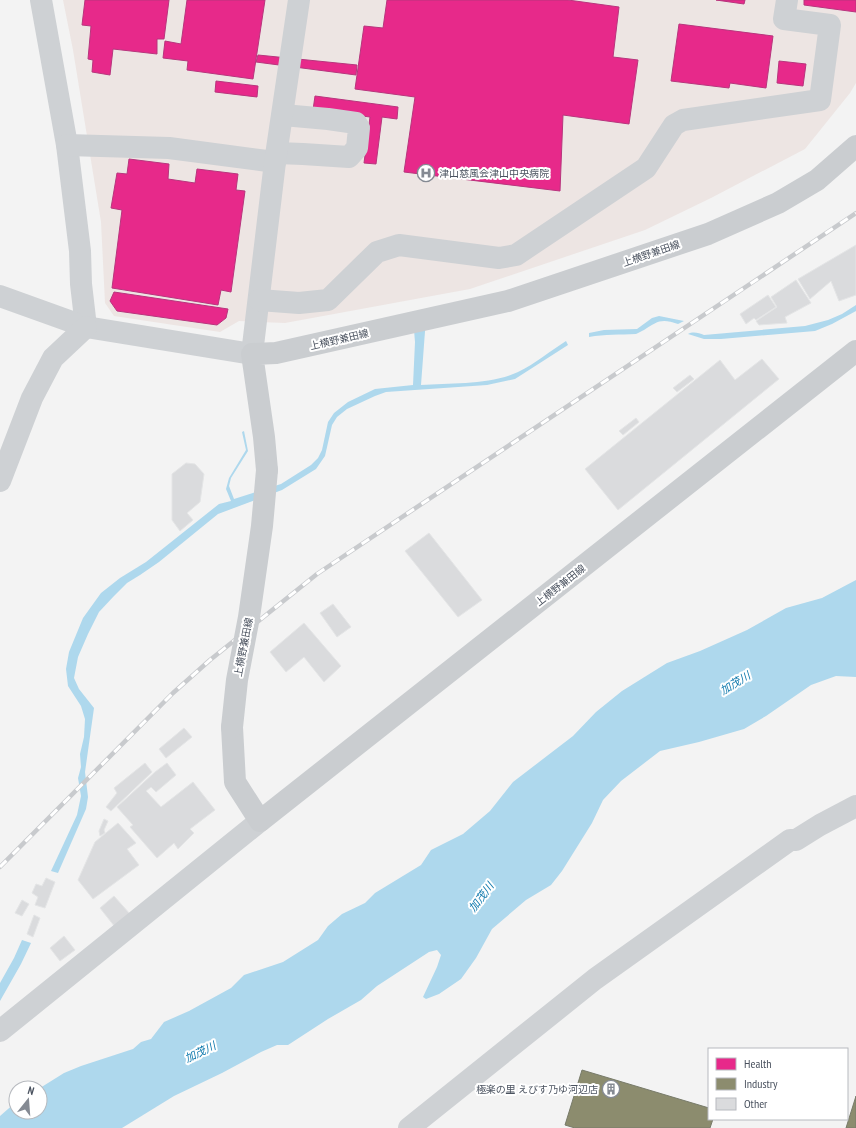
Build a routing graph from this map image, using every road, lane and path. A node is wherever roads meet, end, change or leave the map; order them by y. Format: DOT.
graph roads {
  1 [pos="41,0"];
  2 [pos="299,0"];
  3 [pos="786,0"];
  4 [pos="283,115"];
  5 [pos="67,145"];
  6 [pos="856,146"];
  7 [pos="276,158"];
  8 [pos="0,296"];
  9 [pos="259,300"];
  10 [pos="86,326"];
  11 [pos="856,351"];
  12 [pos="252,354"];
  13 [pos="0,480"];
  14 [pos="856,806"];
  15 [pos="260,821"];
  16 [pos="0,1032"];
  17 [pos="409,1128"];
  1 -- 5 [label="street"];
  2 -- 4 [label="street"];
  3 -- 9 [label="street"];
  4 -- 7 [label="street"];
  4 -- 7 [label="street"];
  5 -- 7 [label="street"];
  5 -- 10 [label="street"];
  6 -- 12 [label="main road, 上横野兼田線"];
  7 -- 9 [label="street"];
  8 -- 10 [label="street"];
  9 -- 12 [label="street"];
  10 -- 12 [label="street"];
  10 -- 13 [label="street"];
  11 -- 15 [label="main road, 上横野兼田線"];
  12 -- 15 [label="main road, 上横野兼田線, bridge"];
  14 -- 17 [label="street"];
  15 -- 16 [label="street"];
}
